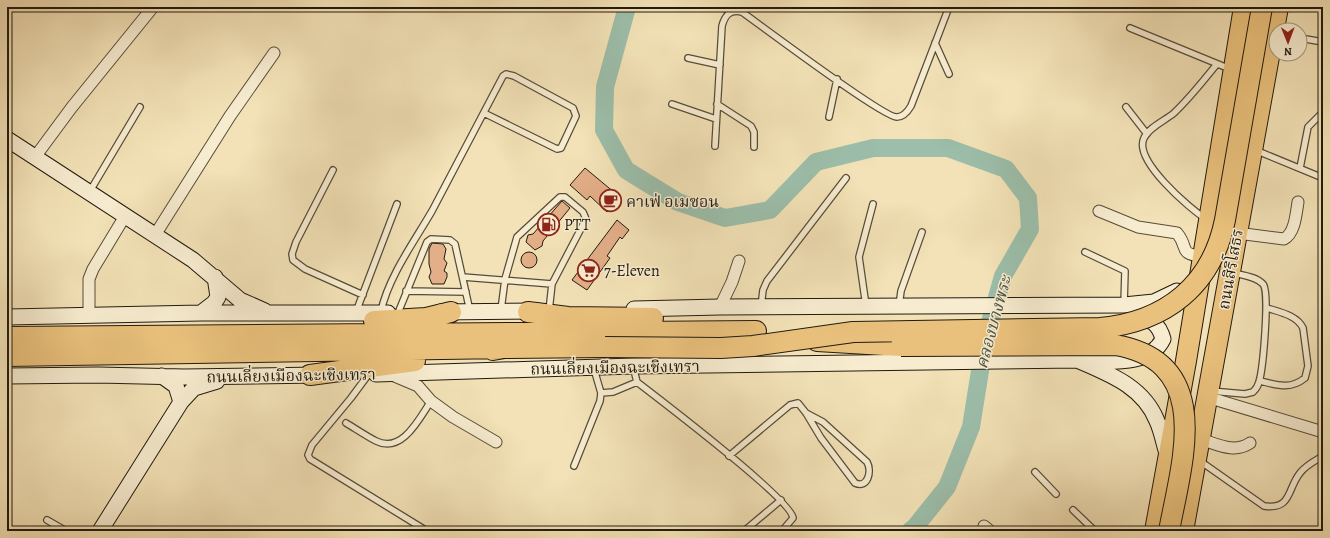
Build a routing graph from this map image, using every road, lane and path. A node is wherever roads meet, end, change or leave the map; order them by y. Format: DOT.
graph roads {
  1 [pos="153,7"];
  2 [pos="723,7"];
  3 [pos="949,7"];
  4 [pos="1244,7"];
  5 [pos="1262,7"];
  6 [pos="1278,7"];
  7 [pos="730,12"];
  8 [pos="1276,22"];
  9 [pos="1130,28"];
  10 [pos="1308,39"];
  11 [pos="1323,42"];
  12 [pos="935,43"];
  13 [pos="274,53"];
  14 [pos="688,58"];
  15 [pos="1269,62"];
  16 [pos="720,65"];
  17 [pos="1225,67"];
  18 [pos="949,74"];
  19 [pos="837,79"];
  20 [pos="672,104"];
  21 [pos="717,104"];
  22 [pos="140,107"];
  23 [pos="1126,107"];
  24 [pos="1323,112"];
  25 [pos="484,113"];
  26 [pos="829,117"];
  27 [pos="716,119"];
  28 [pos="1147,134"];
  29 [pos="7,140"];
  30 [pos="715,146"];
  31 [pos="754,147"];
  32 [pos="1252,148"];
  33 [pos="35,157"];
  34 [pos="1300,168"];
  35 [pos="333,170"];
  36 [pos="846,178"];
  37 [pos="1323,178"];
  38 [pos="89,193"];
  39 [pos="1298,202"];
  40 [pos="397,204"];
  41 [pos="873,204"];
  42 [pos="1099,211"];
  43 [pos="125,216"];
  44 [pos="1209,222"];
  45 [pos="922,232"];
  46 [pos="1237,232"];
  47 [pos="154,235"];
  48 [pos="1085,252"];
  49 [pos="739,261"];
  50 [pos="1203,261"];
  51 [pos="1230,271"];
  52 [pos="214,277"];
  53 [pos="463,277"];
  54 [pos="505,279"];
  55 [pos="552,284"];
  56 [pos="406,291"];
  57 [pos="466,292"];
  58 [pos="363,295"];
  59 [pos="1088,304"];
  60 [pos="1124,305"];
  61 [pos="866,306"];
  62 [pos="899,306"];
  63 [pos="720,307"];
  64 [pos="761,307"];
  65 [pos="1267,308"];
  66 [pos="549,311"];
  67 [pos="451,312"];
  68 [pos="470,312"];
  69 [pos="501,312"];
  70 [pos="528,312"];
  71 [pos="201,313"];
  72 [pos="356,313"];
  73 [pos="380,313"];
  74 [pos="398,313"];
  75 [pos="272,314"];
  76 [pos="89,316"];
  77 [pos="7,317"];
  78 [pos="1192,326"];
  79 [pos="1220,326"];
  80 [pos="756,330"];
  81 [pos="102,336"];
  82 [pos="7,337"];
  83 [pos="505,348"];
  84 [pos="7,356"];
  85 [pos="1077,360"];
  86 [pos="1186,361"];
  87 [pos="633,366"];
  88 [pos="594,367"];
  89 [pos="1212,369"];
  90 [pos="389,374"];
  91 [pos="272,375"];
  92 [pos="310,375"];
  93 [pos="368,375"];
  94 [pos="7,376"];
  95 [pos="162,376"];
  96 [pos="1260,380"];
  97 [pos="637,382"];
  98 [pos="602,393"];
  99 [pos="1208,394"];
  100 [pos="431,401"];
  101 [pos="181,402"];
  102 [pos="806,413"];
  103 [pos="346,423"];
  104 [pos="1323,432"];
  105 [pos="1200,439"];
  106 [pos="496,442"];
  107 [pos="1250,443"];
  108 [pos="729,456"];
  109 [pos="1323,456"];
  110 [pos="1197,459"];
  111 [pos="1169,462"];
  112 [pos="574,466"];
  113 [pos="1035,472"];
  114 [pos="1056,494"];
  115 [pos="781,500"];
  116 [pos="1073,510"];
  117 [pos="47,520"];
  118 [pos="66,531"];
  119 [pos="100,531"];
  120 [pos="427,531"];
  121 [pos="744,531"];
  122 [pos="782,531"];
  123 [pos="1095,531"];
  124 [pos="1155,531"];
  125 [pos="1169,531"];
  126 [pos="1183,531"];
  1 -- 33 [label="street"];
  2 -- 7 [label="lane"];
  3 -- 12 [label="lane"];
  4 -- 17 [label="highway, ถนนสิริโสธร"];
  5 -- 83 [label="highway, bridge"];
  6 -- 8 [label="highway, ถนนสิริโสธร"];
  7 -- 16 [label="lane"];
  7 -- 19 [label="lane"];
  9 -- 17 [label="lane"];
  10 -- 11 [label="lane"];
  12 -- 18 [label="lane"];
  12 -- 19 [label="lane"];
  13 -- 47 [label="street"];
  14 -- 16 [label="lane"];
  15 -- 32 [label="highway, ถนนสิริโสธร"];
  16 -- 21 [label="lane"];
  17 -- 28 [label="lane"];
  17 -- 44 [label="highway, ถนนสิริโสธร"];
  19 -- 26 [label="lane"];
  20 -- 27 [label="lane"];
  21 -- 27 [label="lane"];
  21 -- 31 [label="lane"];
  22 -- 38 [label="lane"];
  23 -- 28 [label="lane"];
  24 -- 34 [label="lane"];
  25 -- 25 [label="lane"];
  25 -- 73 [label="lane"];
  27 -- 30 [label="lane"];
  28 -- 44 [label="lane"];
  29 -- 33 [label="main road"];
  32 -- 34 [label="lane"];
  32 -- 46 [label="highway, ถนนสิริโสธร"];
  33 -- 38 [label="main road"];
  34 -- 37 [label="lane"];
  35 -- 58 [label="lane"];
  36 -- 64 [label="lane"];
  38 -- 43 [label="main road"];
  39 -- 46 [label="street"];
  40 -- 58 [label="lane"];
  41 -- 61 [label="lane"];
  42 -- 50 [label="street"];
  43 -- 47 [label="main road"];
  43 -- 76 [label="street"];
  44 -- 50 [label="highway, ถนนสิริโสธร"];
  45 -- 62 [label="lane"];
  46 -- 51 [label="highway, ถนนสิริโสธร"];
  47 -- 52 [label="main road"];
  48 -- 60 [label="lane"];
  49 -- 63 [label="street"];
  50 -- 60 [label="main road"];
  50 -- 78 [label="highway, ถนนสิริโสธร"];
  51 -- 65 [label="lane"];
  51 -- 79 [label="highway, ถนนสิริโสธร"];
  52 -- 71 [label="main road"];
  52 -- 75 [label="main road"];
  53 -- 54 [label="lane"];
  53 -- 56 [label="lane"];
  53 -- 57 [label="lane"];
  54 -- 55 [label="lane"];
  54 -- 55 [label="lane"];
  54 -- 69 [label="lane"];
  55 -- 66 [label="lane"];
  56 -- 57 [label="lane"];
  56 -- 74 [label="lane"];
  57 -- 68 [label="lane"];
  58 -- 72 [label="lane"];
  59 -- 60 [label="main road"];
  59 -- 62 [label="main road"];
  59 -- 85 [label="main road"];
  61 -- 62 [label="main road"];
  61 -- 64 [label="main road"];
  63 -- 64 [label="main road"];
  63 -- 66 [label="main road"];
  65 -- 96 [label="lane"];
  65 -- 96 [label="lane"];
  66 -- 70 [label="main road"];
  67 -- 68 [label="main road"];
  67 -- 74 [label="main road"];
  67 -- 81 [label="highway"];
  68 -- 69 [label="main road"];
  69 -- 70 [label="main road"];
  70 -- 80 [label="highway"];
  71 -- 75 [label="main road"];
  71 -- 76 [label="main road"];
  72 -- 73 [label="main road"];
  72 -- 75 [label="main road"];
  73 -- 74 [label="main road"];
  76 -- 77 [label="main road"];
  78 -- 79 [label="highway"];
  78 -- 86 [label="highway, ถนนสิริโสธร"];
  79 -- 89 [label="highway, ถนนสิริโสธร"];
  80 -- 81 [label="highway"];
  80 -- 125 [label="highway, bridge"];
  81 -- 82 [label="highway"];
  83 -- 84 [label="highway, ถนนเลี่ยงเมืองฉะเชิงเทรา"];
  83 -- 92 [label="highway"];
  85 -- 87 [label="main road, ถนนเลี่ยงเมืองฉะเชิงเทรา"];
  85 -- 111 [label="main road, ถนนเลี่ยงเมืองฉะเชิงเทรา"];
  86 -- 89 [label="highway"];
  86 -- 111 [label="highway, ถนนสิริโสธร"];
  87 -- 88 [label="main road, ถนนเลี่ยงเมืองฉะเชิงเทรา"];
  87 -- 97 [label="lane"];
  88 -- 90 [label="main road, ถนนเลี่ยงเมืองฉะเชิงเทรา"];
  88 -- 98 [label="lane"];
  89 -- 99 [label="highway, ถนนสิริโสธร"];
  90 -- 93 [label="main road, ถนนเลี่ยงเมืองฉะเชิงเทรา"];
  90 -- 100 [label="street"];
  91 -- 92 [label="main road, ถนนเลี่ยงเมืองฉะเชิงเทรา"];
  91 -- 95 [label="main road, ถนนเลี่ยงเมืองฉะเชิงเทรา"];
  91 -- 101 [label="main road"];
  92 -- 93 [label="main road, ถนนเลี่ยงเมืองฉะเชิงเทรา"];
  93 -- 120 [label="lane"];
  94 -- 95 [label="main road, ถนนเลี่ยงเมืองฉะเชิงเทรา"];
  95 -- 101 [label="main road"];
  96 -- 99 [label="lane"];
  97 -- 98 [label="lane"];
  97 -- 108 [label="lane"];
  98 -- 112 [label="lane"];
  99 -- 104 [label="street"];
  99 -- 105 [label="highway, ถนนสิริโสธร"];
  100 -- 103 [label="lane"];
  100 -- 106 [label="street"];
  101 -- 119 [label="main road"];
  102 -- 102 [label="lane"];
  102 -- 108 [label="lane"];
  105 -- 107 [label="street"];
  105 -- 110 [label="highway, ถนนสิริโสธร"];
  108 -- 115 [label="lane"];
  109 -- 110 [label="lane"];
  110 -- 126 [label="highway, ถนนสิริโสธร"];
  111 -- 124 [label="highway, ถนนสิริโสธร"];
  113 -- 114 [label="lane"];
  115 -- 121 [label="lane"];
  115 -- 122 [label="lane"];
  116 -- 123 [label="lane"];
  117 -- 118 [label="lane"];
}
